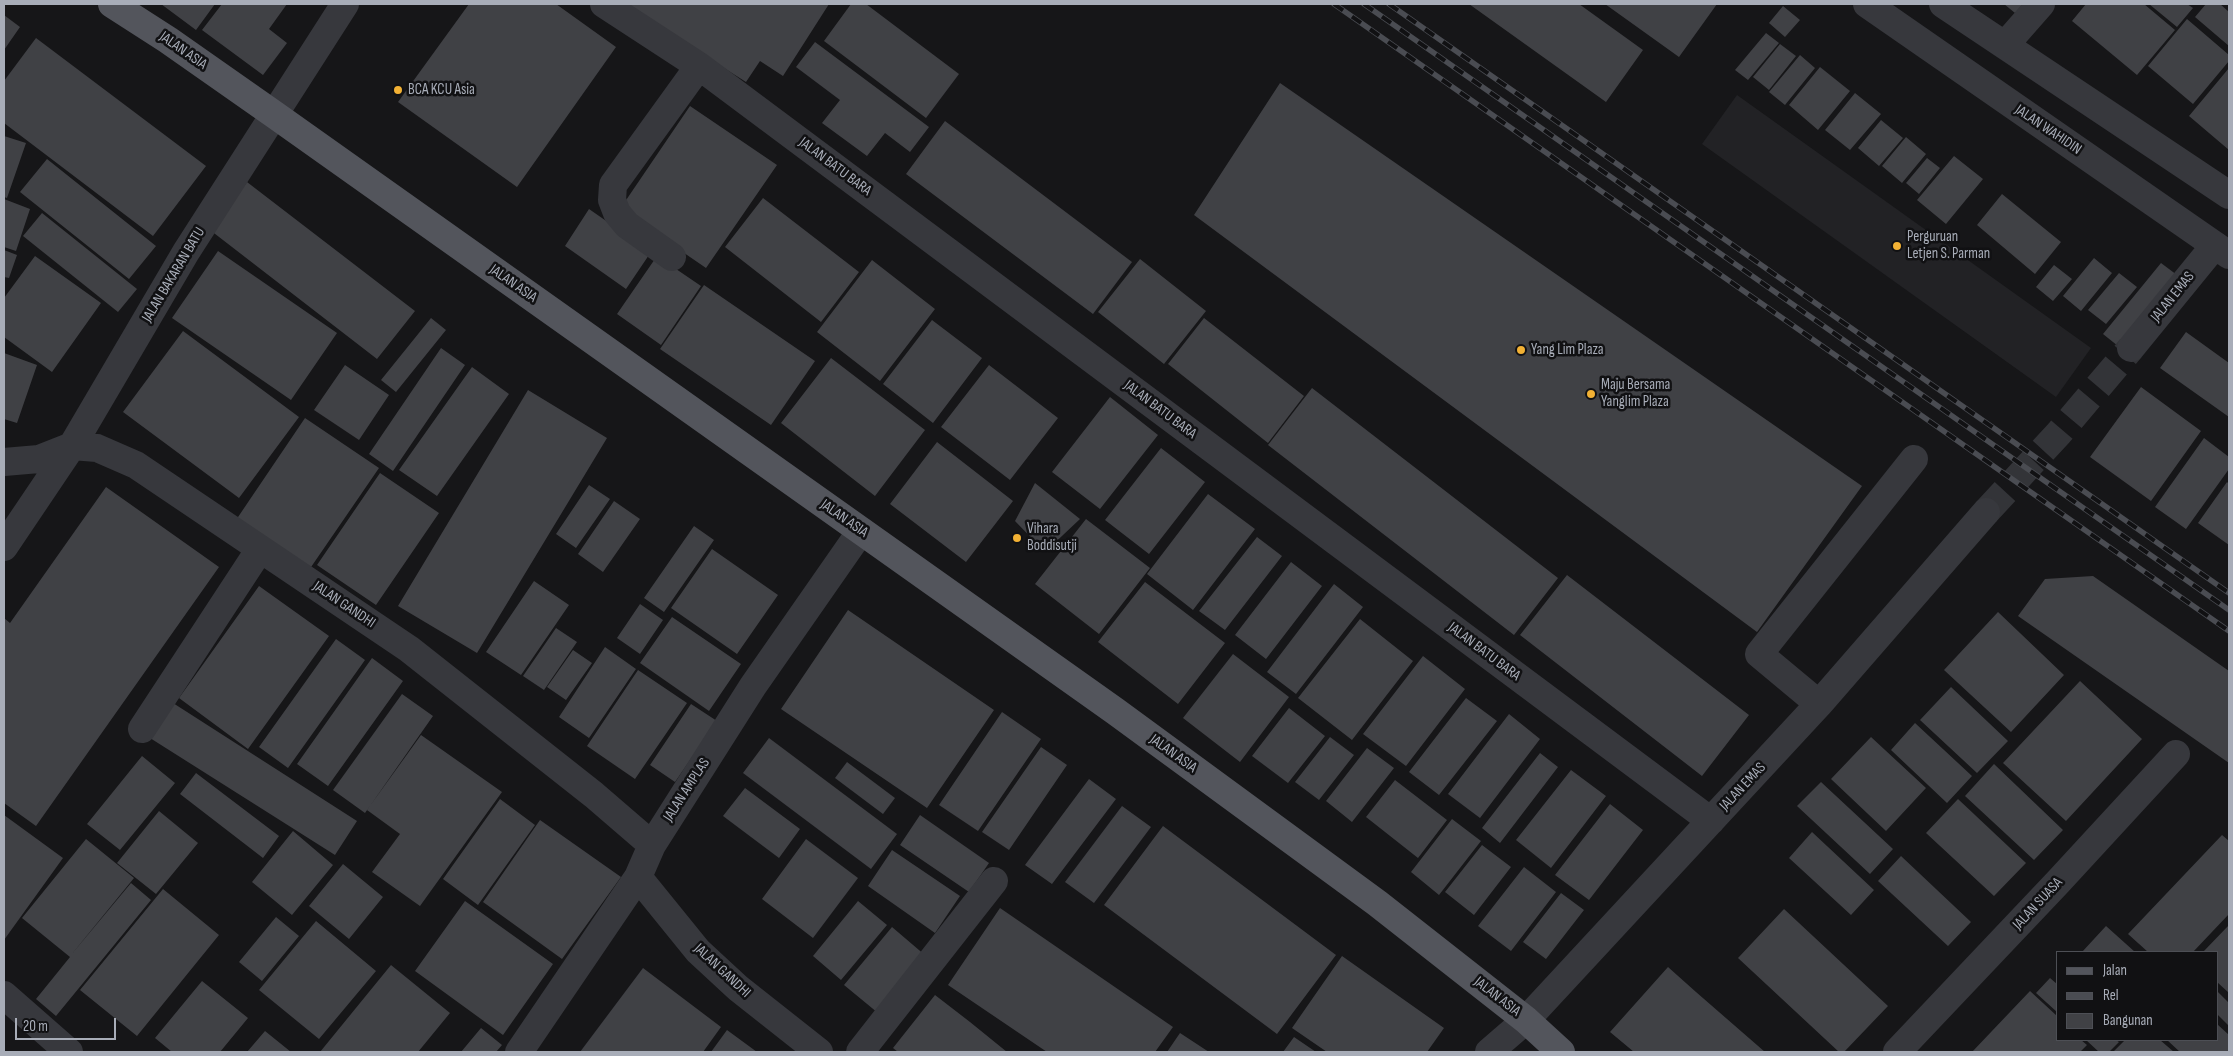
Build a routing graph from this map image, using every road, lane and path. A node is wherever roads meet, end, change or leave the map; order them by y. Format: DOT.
graph roads {
  1 [pos="112,4"];
  2 [pos="345,4"];
  3 [pos="604,4"];
  4 [pos="1867,4"];
  5 [pos="1943,4"];
  6 [pos="2041,4"];
  7 [pos="2006,45"];
  8 [pos="699,66"];
  9 [pos="275,116"];
  10 [pos="2229,195"];
  11 [pos="2222,250"];
  12 [pos="672,257"];
  13 [pos="2131,348"];
  14 [pos="72,446"];
  15 [pos="1914,460"];
  16 [pos="4,462"];
  17 [pos="1986,512"];
  18 [pos="861,531"];
  19 [pos="4,547"];
  20 [pos="260,549"];
  21 [pos="1819,704"];
  22 [pos="142,729"];
  23 [pos="2176,754"];
  24 [pos="1711,821"];
  25 [pos="652,845"];
  26 [pos="638,876"];
  27 [pos="994,882"];
  28 [pos="4,995"];
  29 [pos="1526,1020"];
  30 [pos="69,1052"];
  31 [pos="519,1052"];
  32 [pos="819,1052"];
  33 [pos="860,1052"];
  34 [pos="1489,1052"];
  35 [pos="1561,1052"];
  36 [pos="1897,1052"];
  1 -- 9 [label="main road, JALAN ASIA"];
  2 -- 9 [label="street, JALAN BAKARAN BATU"];
  3 -- 8 [label="street, JALAN BATU BARA"];
  4 -- 11 [label="street, JALAN WAHIDIN"];
  5 -- 7 [label="street"];
  6 -- 7 [label="street"];
  7 -- 10 [label="street"];
  8 -- 12 [label="street"];
  8 -- 24 [label="street, JALAN BATU BARA"];
  9 -- 14 [label="street, JALAN BAKARAN BATU"];
  9 -- 18 [label="main road, JALAN ASIA"];
  11 -- 13 [label="street, JALAN EMAS"];
  14 -- 16 [label="street, JALAN GANDHI"];
  14 -- 19 [label="street, JALAN BAKARAN BATU"];
  14 -- 20 [label="street, JALAN GANDHI"];
  15 -- 21 [label="street"];
  17 -- 21 [label="street, JALAN EMAS"];
  18 -- 25 [label="street, JALAN AMPLAS"];
  18 -- 29 [label="main road, JALAN ASIA"];
  20 -- 22 [label="street"];
  20 -- 25 [label="street, JALAN GANDHI"];
  21 -- 24 [label="street, JALAN EMAS"];
  23 -- 36 [label="street, JALAN SUASA"];
  24 -- 29 [label="street, JALAN EMAS"];
  25 -- 26 [label="street, JALAN AMPLAS"];
  26 -- 31 [label="street, JALAN AMPLAS"];
  26 -- 32 [label="street, JALAN GANDHI"];
  27 -- 33 [label="street"];
  28 -- 30 [label="street"];
  29 -- 34 [label="street, JALAN EMAS"];
  29 -- 35 [label="main road, JALAN ASIA"];
}
